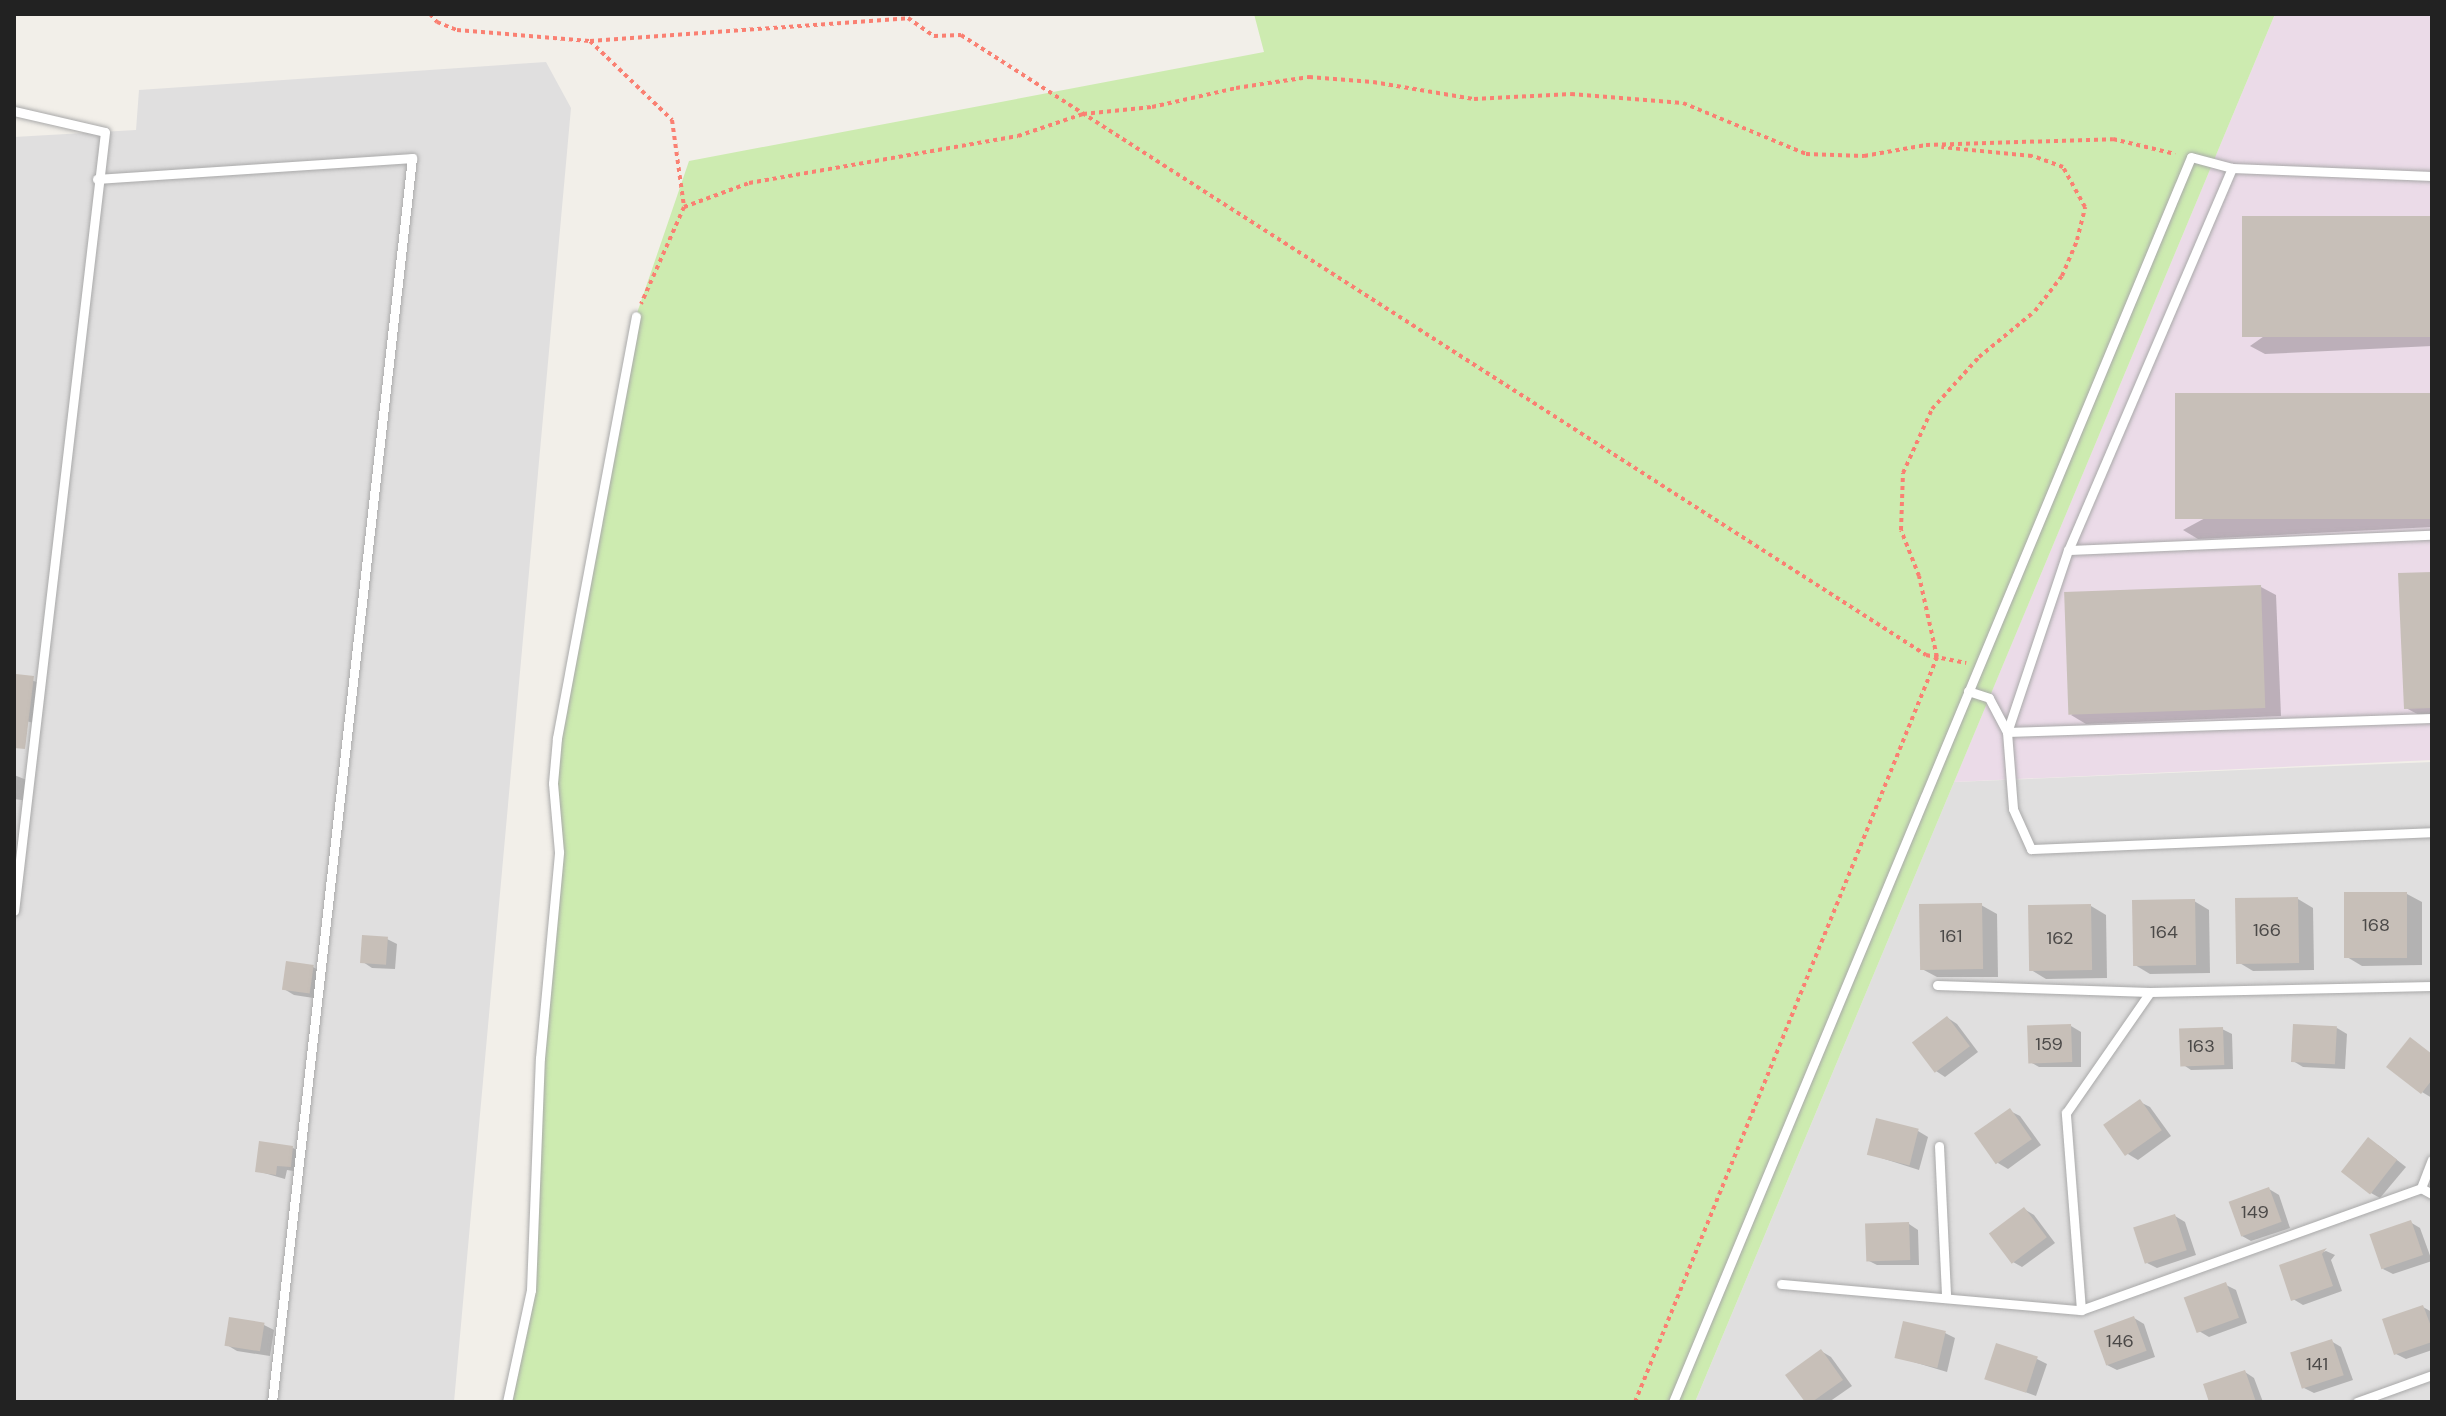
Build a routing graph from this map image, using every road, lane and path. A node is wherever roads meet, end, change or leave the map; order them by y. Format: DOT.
graph roads {
  1 [pos="430,14"];
  2 [pos="590,41"];
  3 [pos="14,111"];
  4 [pos="1083,114"];
  5 [pos="1926,145"];
  6 [pos="2191,157"];
  7 [pos="2232,168"];
  8 [pos="2432,176"];
  9 [pos="97,179"];
  10 [pos="684,207"];
  11 [pos="636,316"];
  12 [pos="2432,535"];
  13 [pos="2068,550"];
  14 [pos="1937,657"];
  15 [pos="1968,691"];
  16 [pos="2432,718"];
  17 [pos="2007,732"];
  18 [pos="2432,832"];
  19 [pos="14,911"];
  20 [pos="1937,985"];
  21 [pos="2432,986"];
  22 [pos="2150,992"];
  23 [pos="1939,1146"];
  24 [pos="2432,1160"];
  25 [pos="2421,1188"];
  26 [pos="2432,1194"];
  27 [pos="1781,1284"];
  28 [pos="1946,1296"];
  29 [pos="2081,1310"];
  30 [pos="2432,1375"];
  31 [pos="272,1402"];
  32 [pos="507,1402"];
  33 [pos="1635,1402"];
  34 [pos="1673,1402"];
  35 [pos="2357,1402"];
  1 -- 2 [label="path"];
  2 -- 4 [label="path"];
  2 -- 10 [label="path"];
  3 -- 9 [label="lane"];
  4 -- 5 [label="path"];
  4 -- 10 [label="path"];
  4 -- 14 [label="path"];
  5 -- 6 [label="path"];
  5 -- 14 [label="path"];
  6 -- 7 [label="lane"];
  6 -- 15 [label="lane"];
  7 -- 8 [label="lane"];
  7 -- 13 [label="lane"];
  9 -- 19 [label="lane"];
  9 -- 31 [label="lane"];
  10 -- 11 [label="path"];
  11 -- 32 [label="lane"];
  12 -- 13 [label="lane"];
  13 -- 17 [label="lane"];
  14 -- 15 [label="path"];
  14 -- 33 [label="path"];
  15 -- 17 [label="lane"];
  15 -- 34 [label="lane"];
  16 -- 17 [label="lane"];
  17 -- 18 [label="lane"];
  20 -- 22 [label="lane"];
  21 -- 22 [label="lane"];
  22 -- 29 [label="lane"];
  23 -- 28 [label="lane"];
  24 -- 25 [label="lane"];
  25 -- 26 [label="lane"];
  25 -- 29 [label="lane"];
  27 -- 28 [label="lane"];
  28 -- 29 [label="lane"];
  30 -- 35 [label="lane"];
}
